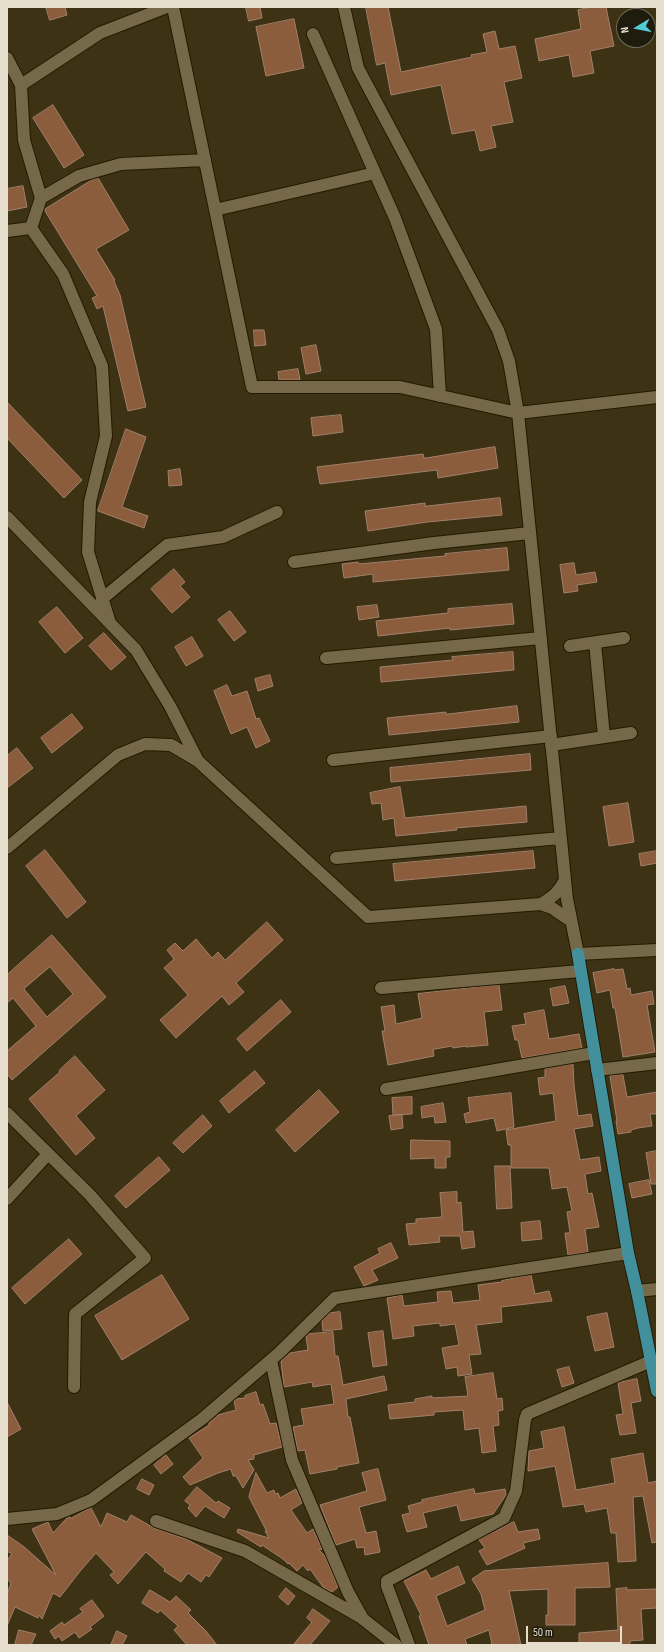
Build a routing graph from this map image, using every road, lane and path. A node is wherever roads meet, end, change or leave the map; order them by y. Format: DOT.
graph roads {
  1 [pos="167,7"];
  2 [pos="173,7"];
  3 [pos="344,7"];
  4 [pos="313,34"];
  5 [pos="7,58"];
  6 [pos="21,85"];
  7 [pos="205,160"];
  8 [pos="375,173"];
  9 [pos="41,198"];
  10 [pos="215,210"];
  11 [pos="31,228"];
  12 [pos="7,232"];
  13 [pos="440,396"];
  14 [pos="657,397"];
  15 [pos="518,414"];
  16 [pos="276,512"];
  17 [pos="7,517"];
  18 [pos="530,534"];
  19 [pos="294,562"];
  20 [pos="102,599"];
  21 [pos="110,623"];
  22 [pos="541,638"];
  23 [pos="624,638"];
  24 [pos="595,642"];
  25 [pos="570,646"];
  26 [pos="326,658"];
  27 [pos="632,732"];
  28 [pos="604,737"];
  29 [pos="551,740"];
  30 [pos="333,760"];
  31 [pos="198,761"];
  32 [pos="561,838"];
  33 [pos="7,848"];
  34 [pos="336,858"];
  35 [pos="565,880"];
  36 [pos="541,904"];
  37 [pos="571,921"];
  38 [pos="657,950"];
  39 [pos="578,954"];
  40 [pos="580,971"];
  41 [pos="381,988"];
  42 [pos="594,1053"];
  43 [pos="657,1063"];
  44 [pos="597,1070"];
  45 [pos="386,1089"];
  46 [pos="7,1114"];
  47 [pos="48,1154"];
  48 [pos="7,1199"];
  49 [pos="628,1253"];
  50 [pos="657,1289"];
  51 [pos="637,1291"];
  52 [pos="271,1360"];
  53 [pos="651,1361"];
  54 [pos="74,1387"];
  55 [pos="657,1391"];
  56 [pos="7,1520"];
  57 [pos="156,1521"];
  58 [pos="363,1619"];
  59 [pos="396,1645"];
  60 [pos="409,1645"];
  1 -- 6 [label="street"];
  2 -- 7 [label="street"];
  3 -- 15 [label="street"];
  4 -- 8 [label="street"];
  5 -- 6 [label="street"];
  6 -- 9 [label="street"];
  7 -- 9 [label="street"];
  7 -- 10 [label="street"];
  8 -- 10 [label="street"];
  8 -- 13 [label="street"];
  9 -- 11 [label="street"];
  10 -- 13 [label="street"];
  11 -- 12 [label="street"];
  11 -- 20 [label="street"];
  13 -- 15 [label="street"];
  14 -- 15 [label="street"];
  15 -- 18 [label="street"];
  16 -- 20 [label="street"];
  17 -- 21 [label="street"];
  18 -- 19 [label="street"];
  18 -- 22 [label="street"];
  20 -- 21 [label="street"];
  21 -- 31 [label="street"];
  22 -- 26 [label="street"];
  22 -- 29 [label="street"];
  23 -- 24 [label="street"];
  24 -- 25 [label="street"];
  24 -- 28 [label="street"];
  27 -- 28 [label="street"];
  28 -- 29 [label="street"];
  29 -- 30 [label="street"];
  29 -- 32 [label="street"];
  31 -- 33 [label="street"];
  31 -- 36 [label="street"];
  32 -- 34 [label="street"];
  32 -- 35 [label="street"];
  35 -- 36 [label="street"];
  35 -- 37 [label="street"];
  36 -- 37 [label="street"];
  37 -- 39 [label="street"];
  38 -- 39 [label="street"];
  39 -- 40 [label="main road"];
  40 -- 41 [label="street"];
  40 -- 42 [label="main road"];
  42 -- 44 [label="main road"];
  42 -- 45 [label="street"];
  43 -- 44 [label="street"];
  44 -- 49 [label="main road"];
  46 -- 47 [label="street"];
  47 -- 48 [label="street"];
  47 -- 54 [label="street"];
  49 -- 51 [label="main road"];
  49 -- 52 [label="street"];
  50 -- 51 [label="street"];
  51 -- 53 [label="main road"];
  52 -- 56 [label="street"];
  52 -- 58 [label="street"];
  53 -- 55 [label="main road"];
  53 -- 60 [label="street"];
  57 -- 58 [label="street"];
  58 -- 59 [label="street"];
}
